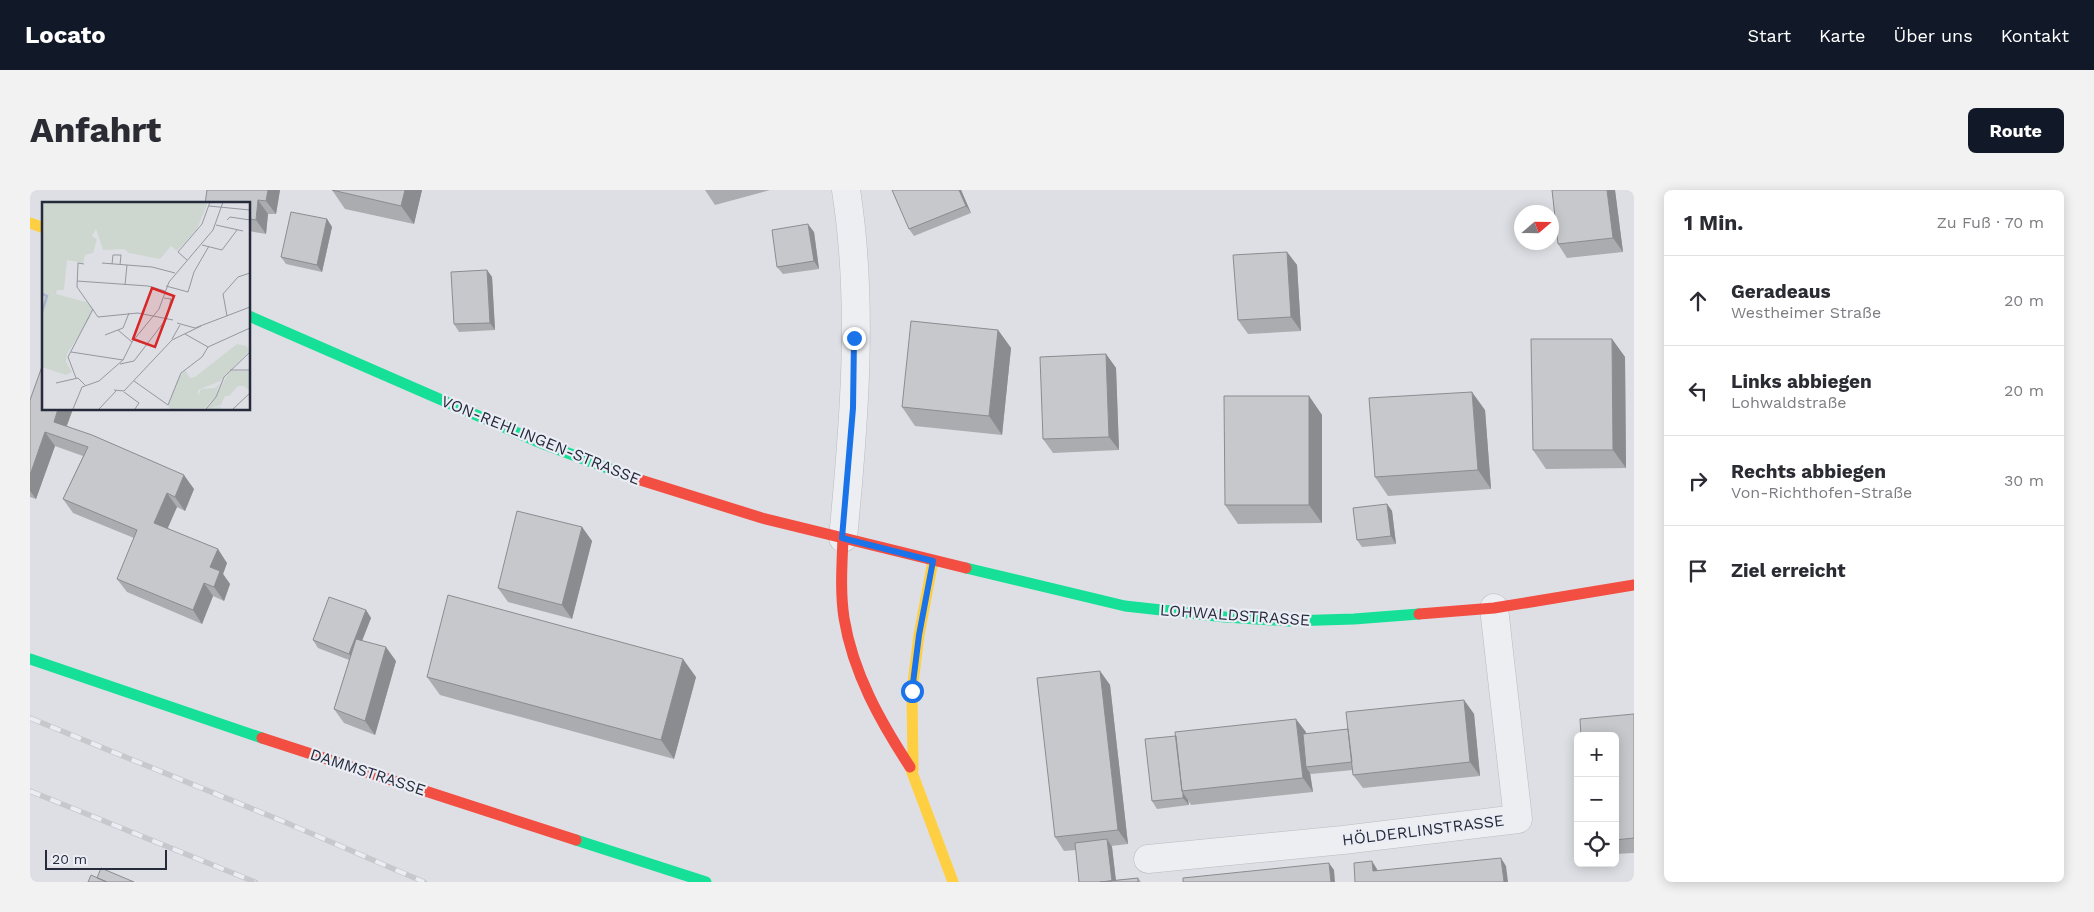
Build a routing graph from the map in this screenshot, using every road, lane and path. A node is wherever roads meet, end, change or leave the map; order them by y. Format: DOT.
graph roads {
  1 [pos="846,190"];
  2 [pos="30,223"];
  3 [pos="42,227"];
  4 [pos="250,316"];
  5 [pos="842,538"];
  6 [pos="933,561"];
  7 [pos="1634,585"];
  8 [pos="1494,608"];
  9 [pos="30,659"];
  10 [pos="913,772"];
  11 [pos="1148,859"];
  12 [pos="706,882"];
  13 [pos="953,882"];
  1 -- 5 [label="street"];
  2 -- 3 [label="street"];
  4 -- 5 [label="street, VON-REHLINGEN-STRASSE"];
  5 -- 6 [label="street, LOHWALDSTRASSE"];
  5 -- 10 [label="street"];
  6 -- 8 [label="street, LOHWALDSTRASSE"];
  6 -- 10 [label="street"];
  7 -- 8 [label="street, LOHWALDSTRASSE"];
  8 -- 11 [label="street, HÖLDERLINSTRASSE"];
  9 -- 12 [label="street, DAMMSTRASSE"];
  10 -- 13 [label="street"];
}
